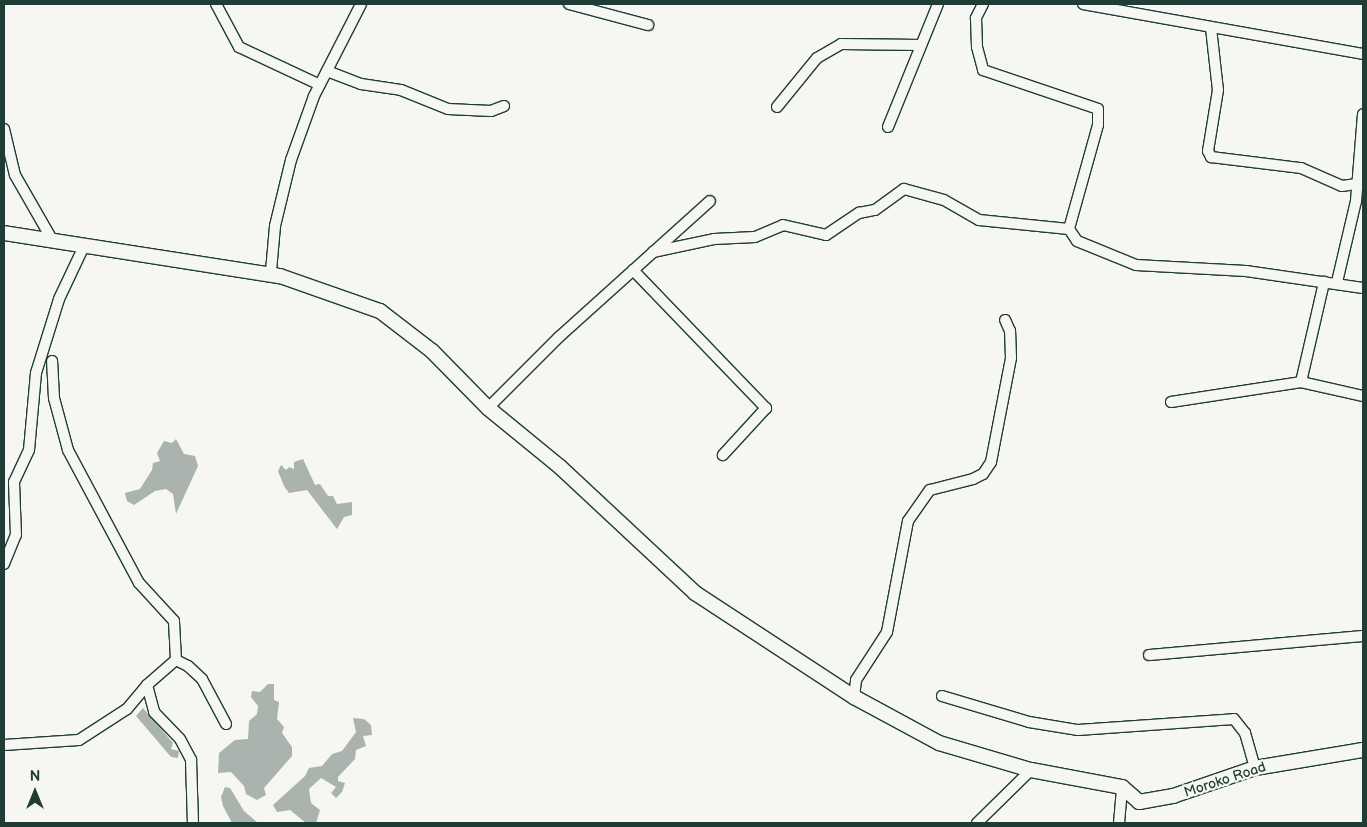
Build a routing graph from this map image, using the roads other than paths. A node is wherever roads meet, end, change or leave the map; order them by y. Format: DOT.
graph roads {
  1 [pos="216,4"];
  2 [pos="361,4"];
  3 [pos="569,4"];
  4 [pos="938,4"];
  5 [pos="983,4"];
  6 [pos="1083,4"];
  7 [pos="648,26"];
  8 [pos="1211,28"];
  9 [pos="921,45"];
  10 [pos="1363,54"];
  11 [pos="327,71"];
  12 [pos="320,85"];
  13 [pos="504,106"];
  14 [pos="777,107"];
  15 [pos="1363,114"];
  16 [pos="888,127"];
  17 [pos="4,129"];
  18 [pos="1357,184"];
  19 [pos="710,201"];
  20 [pos="1069,229"];
  21 [pos="4,233"];
  22 [pos="53,241"];
  23 [pos="84,246"];
  24 [pos="653,252"];
  25 [pos="633,270"];
  26 [pos="280,276"];
  27 [pos="1324,282"];
  28 [pos="1337,282"];
  29 [pos="1363,288"];
  30 [pos="1005,320"];
  31 [pos="52,361"];
  32 [pos="1301,382"];
  33 [pos="1363,396"];
  34 [pos="1171,402"];
  35 [pos="488,408"];
  36 [pos="723,455"];
  37 [pos="4,564"];
  38 [pos="1363,636"];
  39 [pos="1150,655"];
  40 [pos="176,660"];
  41 [pos="147,685"];
  42 [pos="942,696"];
  43 [pos="854,697"];
  44 [pos="226,724"];
  45 [pos="4,745"];
  46 [pos="1363,750"];
  47 [pos="1255,768"];
  48 [pos="1031,770"];
  49 [pos="1122,787"];
  50 [pos="193,823"];
  51 [pos="977,823"];
  52 [pos="1119,823"];
  1 -- 12 [label="street"];
  2 -- 11 [label="street"];
  3 -- 7 [label="street"];
  4 -- 9 [label="street"];
  5 -- 20 [label="street"];
  6 -- 8 [label="street"];
  8 -- 10 [label="street"];
  8 -- 18 [label="street"];
  9 -- 14 [label="street"];
  9 -- 16 [label="street"];
  11 -- 12 [label="street"];
  11 -- 13 [label="street"];
  12 -- 26 [label="street"];
  15 -- 18 [label="street"];
  17 -- 22 [label="street"];
  18 -- 28 [label="street"];
  19 -- 24 [label="street"];
  20 -- 24 [label="street"];
  20 -- 27 [label="street"];
  21 -- 22 [label="street"];
  22 -- 23 [label="street"];
  23 -- 26 [label="street"];
  23 -- 37 [label="street"];
  24 -- 25 [label="street"];
  25 -- 35 [label="street"];
  25 -- 36 [label="street"];
  26 -- 35 [label="street"];
  27 -- 28 [label="street"];
  27 -- 32 [label="street"];
  28 -- 29 [label="street"];
  30 -- 43 [label="street"];
  31 -- 40 [label="street"];
  32 -- 33 [label="street"];
  32 -- 34 [label="street"];
  35 -- 43 [label="street"];
  38 -- 39 [label="street"];
  40 -- 41 [label="street"];
  40 -- 44 [label="street"];
  41 -- 45 [label="street"];
  41 -- 50 [label="street"];
  42 -- 47 [label="street"];
  43 -- 48 [label="street"];
  46 -- 47 [label="street, Moroko Road"];
  47 -- 49 [label="street, Moroko Road"];
  48 -- 49 [label="street"];
  48 -- 51 [label="street"];
  49 -- 52 [label="street"];
}
